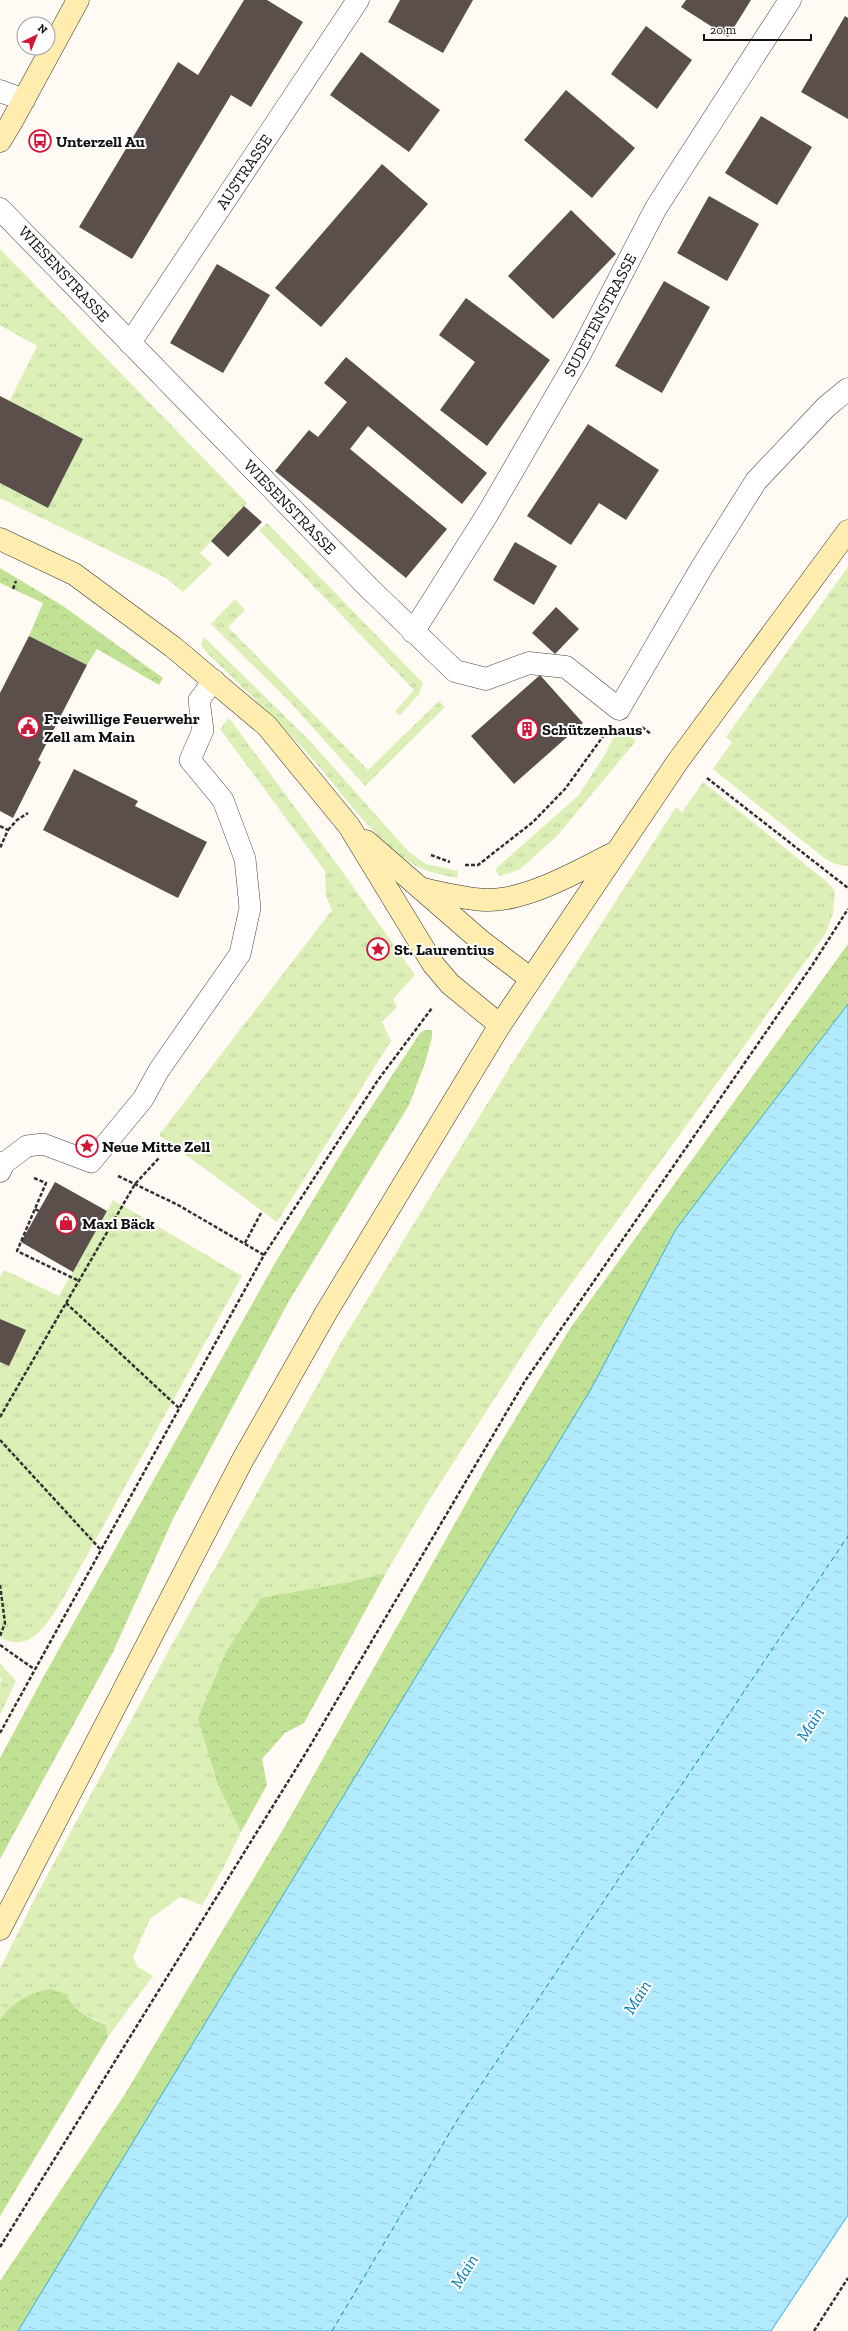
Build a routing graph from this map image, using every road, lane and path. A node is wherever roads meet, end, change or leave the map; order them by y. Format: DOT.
graph roads {
  1 [pos="78,0"];
  2 [pos="358,0"];
  3 [pos="790,0"];
  4 [pos="0,91"];
  5 [pos="24,100"];
  6 [pos="0,141"];
  7 [pos="0,209"];
  8 [pos="130,343"];
  9 [pos="848,388"];
  10 [pos="848,530"];
  11 [pos="0,539"];
  12 [pos="413,632"];
  13 [pos="214,680"];
  14 [pos="619,709"];
  15 [pos="707,778"];
  16 [pos="28,813"];
  17 [pos="0,826"];
  18 [pos="349,826"];
  19 [pos="8,830"];
  20 [pos="0,848"];
  21 [pos="615,852"];
  22 [pos="423,853"];
  23 [pos="452,863"];
  24 [pos="478,864"];
  25 [pos="460,866"];
  26 [pos="419,888"];
  27 [pos="848,888"];
  28 [pos="488,900"];
  29 [pos="848,909"];
  30 [pos="531,979"];
  31 [pos="450,984"];
  32 [pos="500,1025"];
  33 [pos="159,1158"];
  34 [pos="91,1162"];
  35 [pos="1,1166"];
  36 [pos="135,1184"];
  37 [pos="35,1209"];
  38 [pos="39,1211"];
  39 [pos="261,1213"];
  40 [pos="245,1243"];
  41 [pos="264,1255"];
  42 [pos="79,1280"];
  43 [pos="66,1303"];
  44 [pos="180,1409"];
  45 [pos="0,1417"];
  46 [pos="0,1440"];
  47 [pos="101,1550"];
  48 [pos="0,1585"];
  49 [pos="0,1636"];
  50 [pos="0,1645"];
  51 [pos="34,1669"];
  52 [pos="0,1733"];
  53 [pos="0,1929"];
  54 [pos="0,2247"];
  55 [pos="848,2278"];
  56 [pos="814,2331"];
  1 -- 5 [label="main road"];
  2 -- 8 [label="street, AUSTRASSE"];
  3 -- 12 [label="street, SUDETENSTRASSE"];
  4 -- 5 [label="street"];
  5 -- 6 [label="main road"];
  7 -- 8 [label="street, WIESENSTRASSE"];
  8 -- 12 [label="street, WIESENSTRASSE"];
  9 -- 14 [label="street"];
  10 -- 21 [label="main road"];
  11 -- 13 [label="main road"];
  12 -- 14 [label="street, WIESENSTRASSE"];
  13 -- 18 [label="main road"];
  13 -- 34 [label="lane"];
  14 -- 24 [label="path"];
  15 -- 27 [label="path"];
  16 -- 19 [label="path"];
  17 -- 19 [label="path"];
  18 -- 26 [label="main road"];
  18 -- 31 [label="main road"];
  19 -- 20 [label="path"];
  21 -- 28 [label="main road"];
  21 -- 30 [label="main road"];
  22 -- 23 [label="path"];
  24 -- 25 [label="path"];
  24 -- 28 [label="path"];
  26 -- 28 [label="main road"];
  26 -- 30 [label="main road"];
  29 -- 54 [label="path"];
  30 -- 32 [label="main road"];
  31 -- 32 [label="main road"];
  31 -- 41 [label="path"];
  32 -- 53 [label="main road"];
  33 -- 36 [label="path"];
  34 -- 35 [label="lane"];
  34 -- 36 [label="path"];
  35 -- 37 [label="path"];
  36 -- 40 [label="path"];
  36 -- 42 [label="path"];
  37 -- 38 [label="path"];
  37 -- 42 [label="path"];
  39 -- 40 [label="path"];
  40 -- 41 [label="path"];
  41 -- 44 [label="path"];
  42 -- 43 [label="path"];
  43 -- 44 [label="path"];
  43 -- 45 [label="path"];
  44 -- 47 [label="path"];
  46 -- 47 [label="path"];
  47 -- 51 [label="path"];
  48 -- 49 [label="path"];
  50 -- 51 [label="path"];
  51 -- 52 [label="path"];
  55 -- 56 [label="path"];
}
